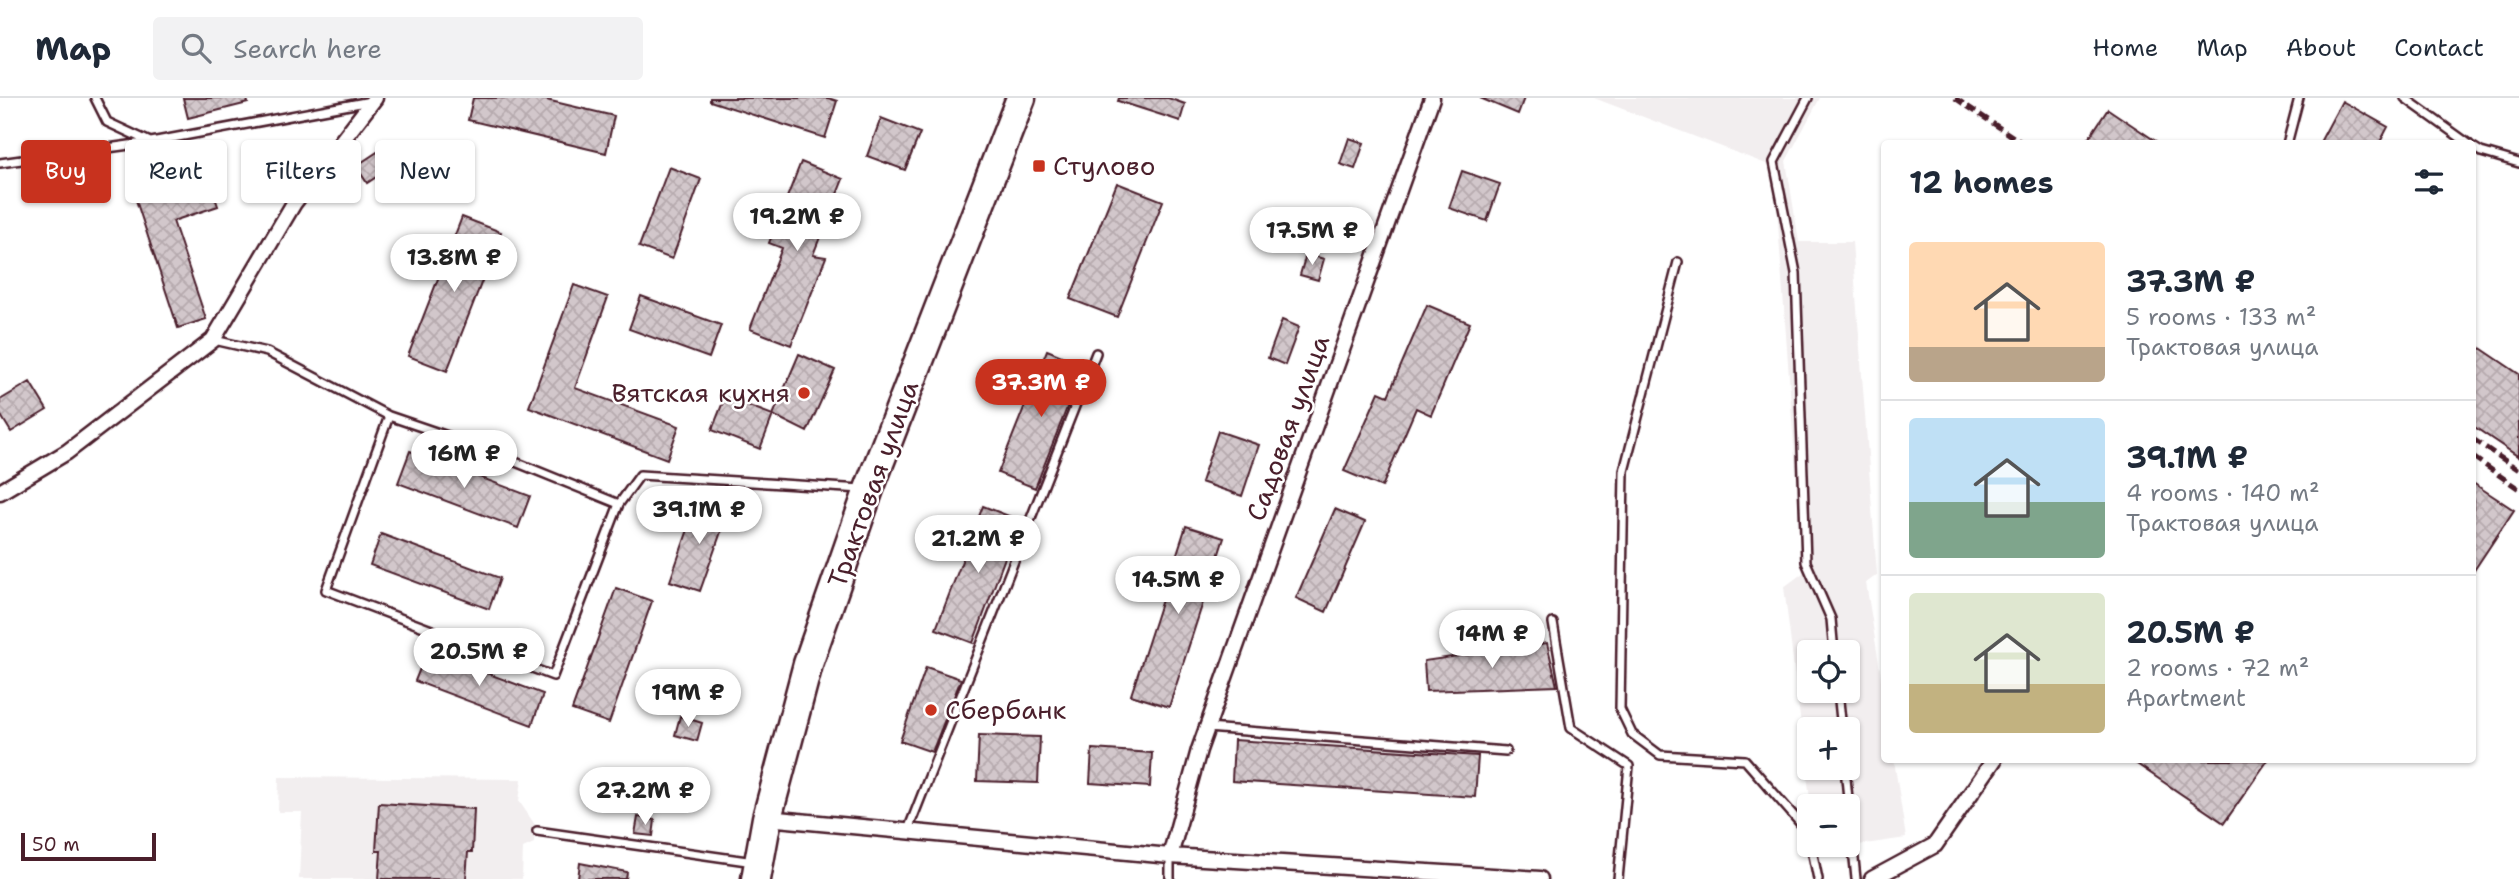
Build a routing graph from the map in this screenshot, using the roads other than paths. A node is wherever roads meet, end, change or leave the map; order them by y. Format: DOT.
graph roads {
  1 [pos="95,98"];
  2 [pos="1021,98"];
  3 [pos="1432,98"];
  4 [pos="1808,98"];
  5 [pos="2299,98"];
  6 [pos="2405,98"];
  7 [pos="373,99"];
  8 [pos="147,140"];
  9 [pos="161,140"];
  10 [pos="2288,140"];
  11 [pos="2464,140"];
  12 [pos="125,146"];
  13 [pos="2476,148"];
  14 [pos="0,163"];
  15 [pos="2519,163"];
  16 [pos="1678,262"];
  17 [pos="213,340"];
  18 [pos="1096,353"];
  19 [pos="389,416"];
  20 [pos="869,489"];
  21 [pos="0,492"];
  22 [pos="619,503"];
  23 [pos="1553,623"];
  24 [pos="1833,640"];
  25 [pos="1208,728"];
  26 [pos="1506,751"];
  27 [pos="1992,763"];
  28 [pos="1846,780"];
  29 [pos="767,818"];
  30 [pos="1797,819"];
  31 [pos="537,831"];
  32 [pos="908,831"];
  33 [pos="1170,856"];
  34 [pos="1813,857"];
  35 [pos="757,871"];
  36 [pos="1170,879"];
  37 [pos="1540,879"];
  38 [pos="1618,879"];
  39 [pos="1818,879"];
  40 [pos="1856,879"];
  41 [pos="1872,879"];
  1 -- 8 [label="lane"];
  2 -- 20 [label="highway, Трактовая улица"];
  3 -- 25 [label="street, Садовая улица"];
  4 -- 24 [label="lane"];
  5 -- 10 [label="lane"];
  6 -- 11 [label="lane"];
  7 -- 9 [label="lane"];
  7 -- 17 [label="street"];
  12 -- 14 [label="lane"];
  13 -- 15 [label="lane"];
  16 -- 30 [label="lane"];
  17 -- 19 [label="lane"];
  17 -- 21 [label="street"];
  18 -- 32 [label="lane"];
  19 -- 22 [label="lane"];
  19 -- 22 [label="lane"];
  20 -- 22 [label="lane"];
  20 -- 29 [label="highway, Трактовая улица"];
  23 -- 38 [label="lane"];
  25 -- 26 [label="lane"];
  25 -- 33 [label="street, Садовая улица"];
  27 -- 41 [label="street"];
  28 -- 40 [label="lane"];
  29 -- 32 [label="street"];
  29 -- 35 [label="highway, Трактовая улица"];
  31 -- 35 [label="lane"];
  32 -- 33 [label="street"];
  33 -- 36 [label="lane"];
  33 -- 37 [label="street"];
  34 -- 39 [label="lane"];
}
